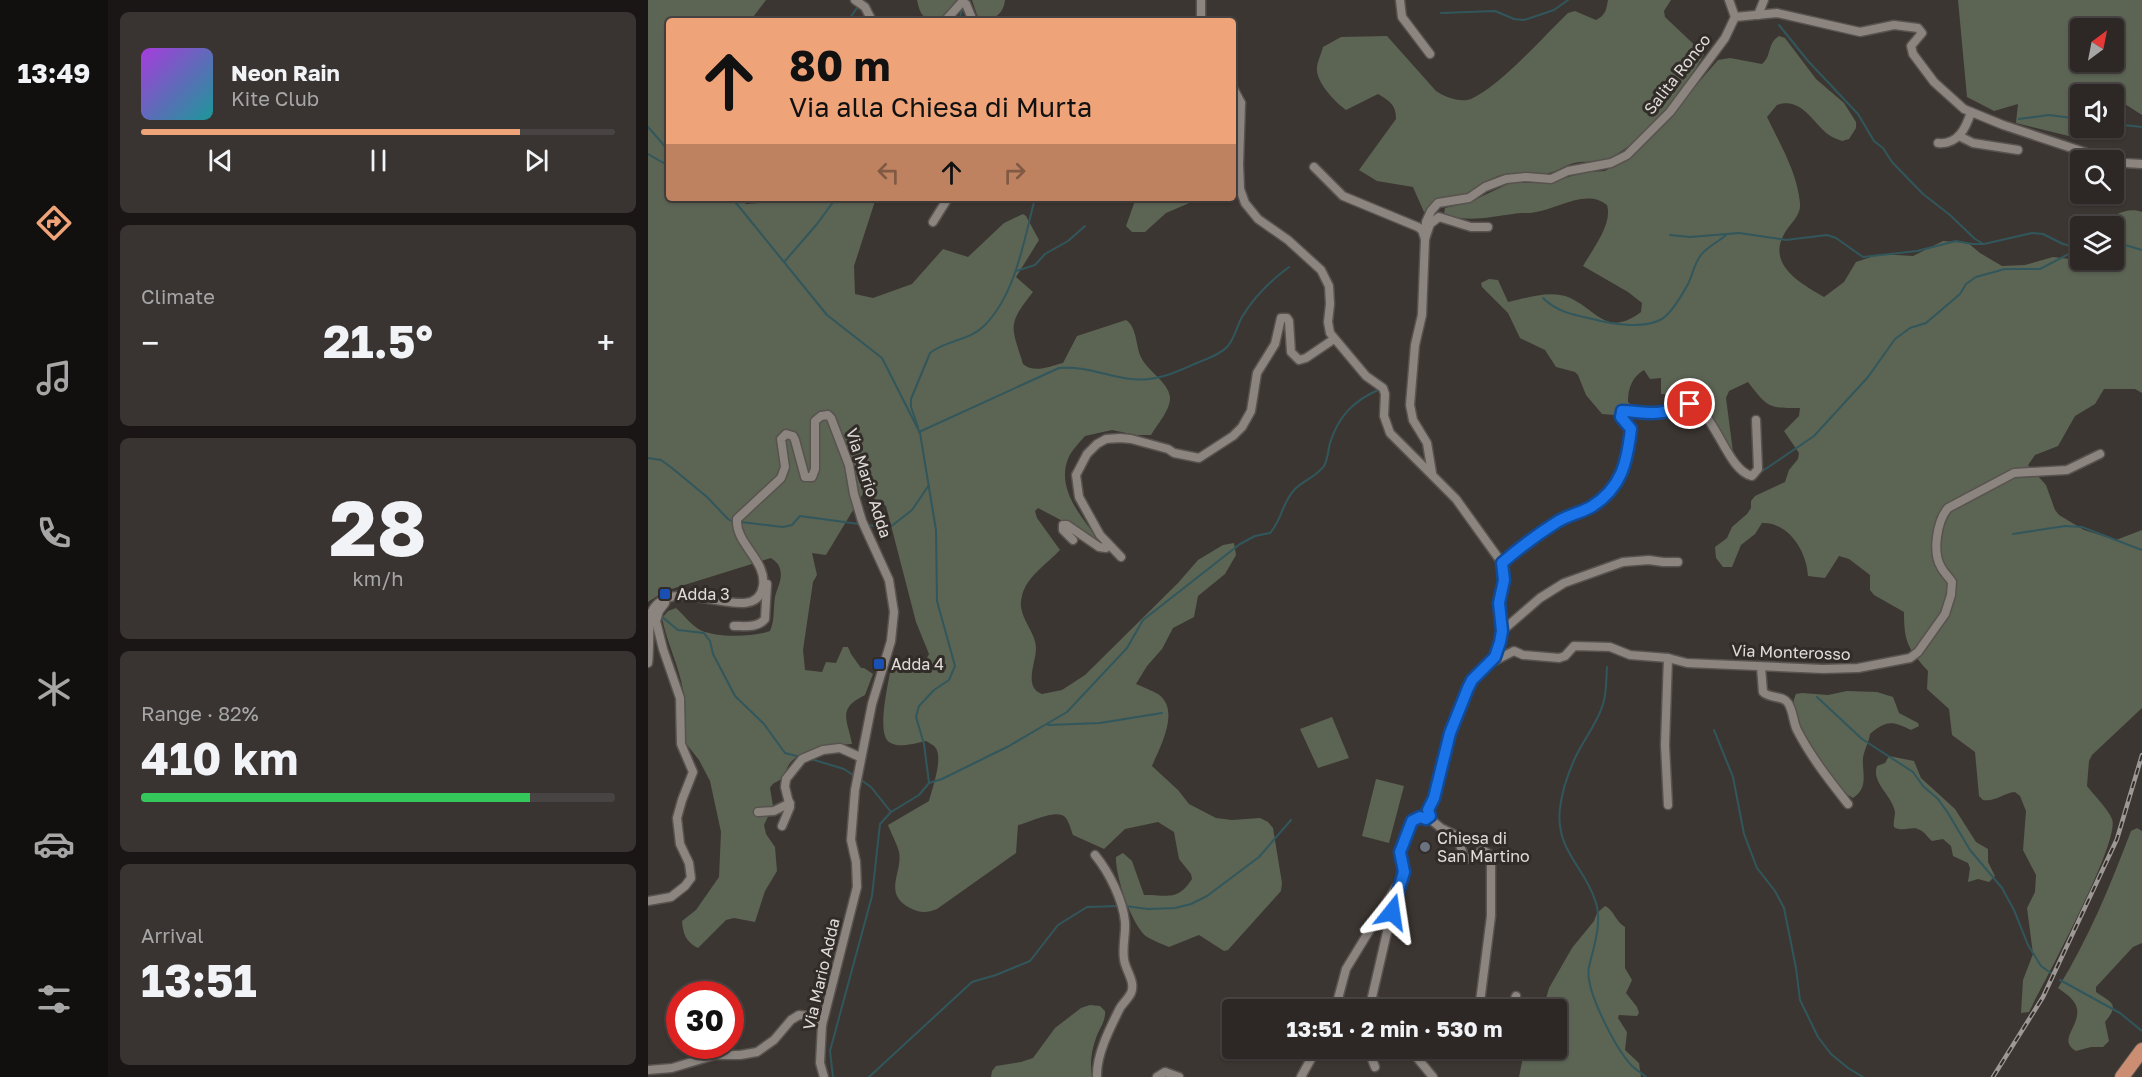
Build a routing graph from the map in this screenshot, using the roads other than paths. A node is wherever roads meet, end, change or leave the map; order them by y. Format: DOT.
graph roads {
  1 [pos="855,0"];
  2 [pos="1201,0"];
  3 [pos="1400,0"];
  4 [pos="1730,0"];
  5 [pos="1764,0"];
  6 [pos="1758,15"];
  7 [pos="1735,17"];
  8 [pos="870,18"];
  9 [pos="948,18"];
  10 [pos="972,18"];
  11 [pos="1201,18"];
  12 [pos="1430,54"];
  13 [pos="1236,94"];
  14 [pos="1241,103"];
  15 [pos="1236,109"];
  16 [pos="1971,112"];
  17 [pos="1959,136"];
  18 [pos="1938,143"];
  19 [pos="2018,150"];
  20 [pos="2142,164"];
  21 [pos="1314,167"];
  22 [pos="946,201"];
  23 [pos="933,222"];
  24 [pos="1488,227"];
  25 [pos="1425,239"];
  26 [pos="1334,339"];
  27 [pos="1756,420"];
  28 [pos="2100,454"];
  29 [pos="1432,474"];
  30 [pos="1073,540"];
  31 [pos="1108,544"];
  32 [pos="1121,557"];
  33 [pos="1678,562"];
  34 [pos="1502,563"];
  35 [pos="764,577"];
  36 [pos="669,598"];
  37 [pos="734,626"];
  38 [pos="1502,631"];
  39 [pos="1668,658"];
  40 [pos="648,663"];
  41 [pos="1489,664"];
  42 [pos="1761,666"];
  43 [pos="860,757"];
  44 [pos="790,803"];
  45 [pos="1848,804"];
  46 [pos="1668,805"];
  47 [pos="758,812"];
  48 [pos="1426,815"];
  49 [pos="782,826"];
  50 [pos="1095,855"];
  51 [pos="1400,881"];
  52 [pos="648,901"];
  53 [pos="1516,996"];
  54 [pos="1338,999"];
  55 [pos="1371,999"];
  56 [pos="1480,999"];
  57 [pos="1515,999"];
  58 [pos="822,1025"];
  59 [pos="2142,1050"];
  60 [pos="1311,1059"];
  61 [pos="1372,1059"];
  62 [pos="1418,1059"];
  63 [pos="1375,1067"];
  64 [pos="648,1070"];
  65 [pos="824,1077"];
  66 [pos="1097,1077"];
  67 [pos="1157,1077"];
  68 [pos="1179,1077"];
  69 [pos="1302,1077"];
  70 [pos="1433,1077"];
  71 [pos="2122,1077"];
  1 -- 8 [label="street"];
  2 -- 11 [label="street"];
  3 -- 12 [label="street"];
  4 -- 7 [label="street"];
  5 -- 6 [label="street"];
  6 -- 7 [label="street"];
  6 -- 16 [label="street"];
  7 -- 25 [label="street, Salita Ronco"];
  9 -- 10 [label="street"];
  13 -- 14 [label="street"];
  14 -- 15 [label="street"];
  14 -- 26 [label="street"];
  16 -- 17 [label="street"];
  16 -- 20 [label="street"];
  17 -- 18 [label="street"];
  17 -- 19 [label="street"];
  21 -- 25 [label="street"];
  22 -- 23 [label="street"];
  24 -- 25 [label="street"];
  25 -- 29 [label="street, Salita Ronco"];
  26 -- 29 [label="street"];
  26 -- 31 [label="street"];
  27 -- 34 [label="street"];
  28 -- 42 [label="street, Via Monterosso"];
  29 -- 34 [label="street"];
  30 -- 31 [label="street"];
  31 -- 32 [label="street"];
  33 -- 38 [label="street"];
  34 -- 38 [label="street"];
  35 -- 36 [label="street"];
  35 -- 37 [label="street"];
  35 -- 43 [label="street, Via Mario Adda"];
  36 -- 40 [label="street"];
  36 -- 52 [label="street"];
  38 -- 41 [label="street"];
  39 -- 41 [label="street, Via Monterosso"];
  39 -- 42 [label="street, Via Monterosso"];
  39 -- 46 [label="street"];
  41 -- 48 [label="street"];
  42 -- 45 [label="street"];
  43 -- 44 [label="street"];
  43 -- 58 [label="street, Via Mario Adda"];
  44 -- 47 [label="street"];
  44 -- 49 [label="street"];
  48 -- 51 [label="street"];
  48 -- 56 [label="street"];
  50 -- 66 [label="street"];
  51 -- 54 [label="street"];
  51 -- 55 [label="street"];
  53 -- 57 [label="street"];
  58 -- 64 [label="street"];
  58 -- 65 [label="street, Via Mario Adda"];
  59 -- 71 [label="main road"];
  60 -- 69 [label="street"];
  61 -- 63 [label="street"];
  62 -- 70 [label="street"];
  67 -- 68 [label="street"];
}
